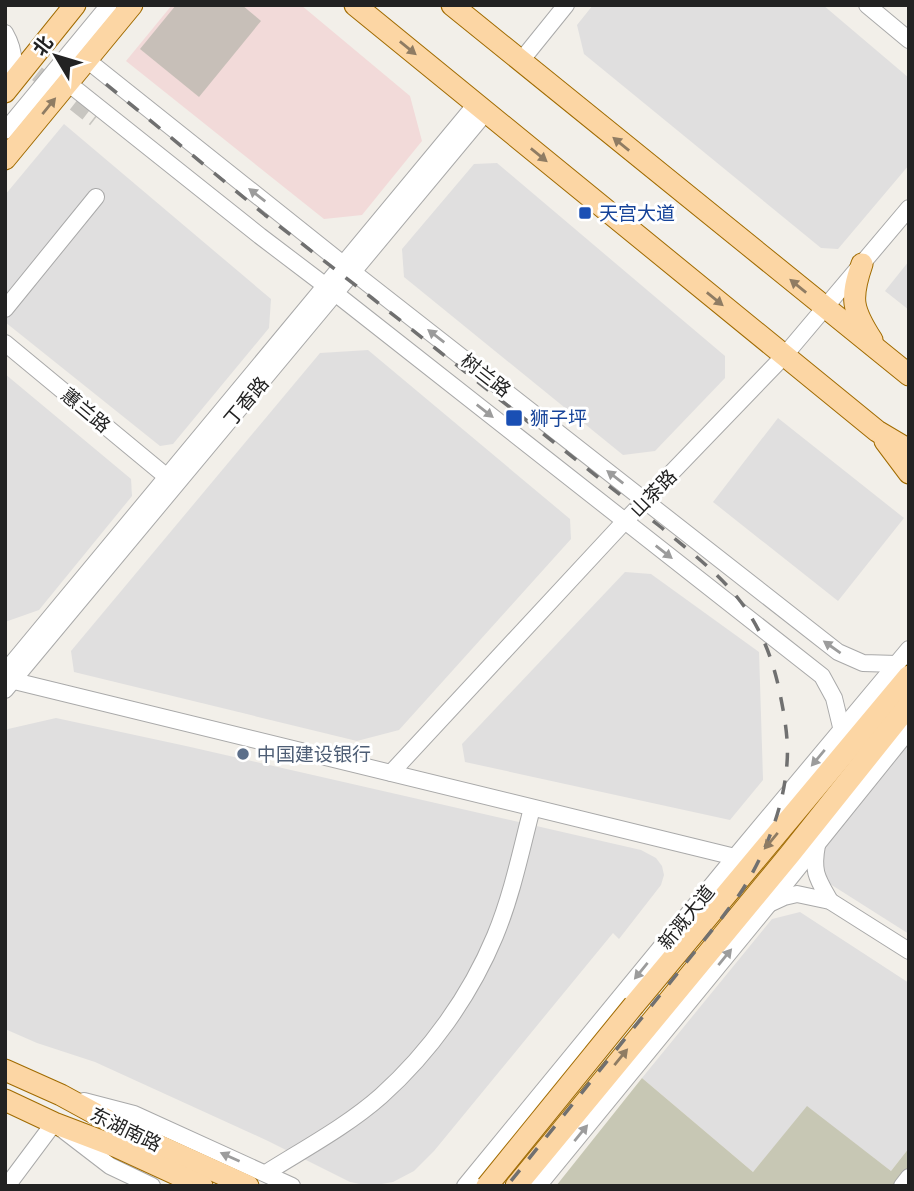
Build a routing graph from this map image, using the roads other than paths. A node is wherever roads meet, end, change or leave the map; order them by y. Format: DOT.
graph roads {
  1 [pos="75,5"];
  2 [pos="109,5"];
  3 [pos="131,5"];
  4 [pos="355,5"];
  5 [pos="452,5"];
  6 [pos="566,5"];
  7 [pos="867,5"];
  8 [pos="5,33"];
  9 [pos="909,40"];
  10 [pos="87,60"];
  11 [pos="520,62"];
  12 [pos="68,83"];
  13 [pos="6,92"];
  14 [pos="481,108"];
  15 [pos="95,119"];
  16 [pos="5,131"];
  17 [pos="5,159"];
  18 [pos="96,197"];
  19 [pos="909,208"];
  20 [pos="260,236"];
  21 [pos="862,264"];
  22 [pos="348,268"];
  23 [pos="331,289"];
  24 [pos="825,308"];
  25 [pos="5,309"];
  26 [pos="5,343"];
  27 [pos="881,353"];
  28 [pos="784,356"];
  29 [pos="909,375"];
  30 [pos="877,431"];
  31 [pos="909,450"];
  32 [pos="909,473"];
  33 [pos="167,477"];
  34 [pos="645,500"];
  35 [pos="625,521"];
  36 [pos="909,649"];
  37 [pos="903,670"];
  38 [pos="7,680"];
  39 [pos="909,705"];
  40 [pos="909,730"];
  41 [pos="842,731"];
  42 [pos="391,773"];
  43 [pos="532,808"];
  44 [pos="817,845"];
  45 [pos="735,857"];
  46 [pos="830,901"];
  47 [pos="769,904"];
  48 [pos="909,951"];
  49 [pos="5,1070"];
  50 [pos="61,1095"];
  51 [pos="5,1100"];
  52 [pos="54,1123"];
  53 [pos="487,1159"];
  54 [pos="265,1173"];
  55 [pos="909,1177"];
  56 [pos="7,1186"];
  57 [pos="152,1186"];
  58 [pos="202,1186"];
  59 [pos="248,1186"];
  60 [pos="292,1186"];
  61 [pos="465,1186"];
  62 [pos="487,1186"];
  63 [pos="516,1186"];
  64 [pos="538,1186"];
  65 [pos="902,1186"];
  1 -- 13 [label="main road"];
  2 -- 16 [label="street"];
  3 -- 10 [label="main road"];
  4 -- 14 [label="main road, one-way"];
  5 -- 11 [label="main road"];
  6 -- 11 [label="street"];
  7 -- 9 [label="street"];
  8 -- 13 [label="street"];
  10 -- 12 [label="main road"];
  22 -- 10 [label="street, 树兰路, one-way"];
  24 -- 11 [label="main road, one-way"];
  17 -- 12 [label="main road, one-way"];
  12 -- 20 [label="street"];
  14 -- 22 [label="street, 丁香路"];
  14 -- 28 [label="main road, one-way"];
  15 -- 20 [label="street"];
  18 -- 25 [label="street"];
  19 -- 21 [label="street, 山茶路"];
  20 -- 23 [label="street"];
  21 -- 24 [label="street, 山茶路"];
  21 -- 27 [label="main road"];
  22 -- 23 [label="street, 丁香路"];
  34 -- 22 [label="street, 树兰路, one-way"];
  23 -- 33 [label="street, 丁香路"];
  23 -- 35 [label="street, one-way"];
  23 -- 38 [label="street, 丁香路"];
  24 -- 27 [label="main road"];
  24 -- 28 [label="street, 山茶路"];
  26 -- 33 [label="street, 蕙兰路"];
  27 -- 29 [label="main road"];
  28 -- 30 [label="main road"];
  28 -- 34 [label="street, 山茶路"];
  30 -- 31 [label="main road"];
  30 -- 32 [label="main road"];
  33 -- 38 [label="street, 丁香路"];
  34 -- 35 [label="street, 山茶路"];
  37 -- 34 [label="street, 树兰路, one-way"];
  35 -- 41 [label="street, one-way"];
  35 -- 42 [label="street, 山茶路"];
  36 -- 37 [label="street, 新溉大道"];
  37 -- 41 [label="street, 新溉大道"];
  37 -- 62 [label="main road, 新溉大道, one-way, bridge"];
  38 -- 42 [label="street"];
  63 -- 39 [label="main road, 新溉大道, one-way"];
  40 -- 44 [label="street"];
  41 -- 45 [label="street, 新溉大道, one-way"];
  42 -- 43 [label="street"];
  43 -- 45 [label="street"];
  43 -- 54 [label="street"];
  44 -- 46 [label="street"];
  44 -- 47 [label="street"];
  45 -- 53 [label="street, 新溉大道, one-way"];
  46 -- 47 [label="street"];
  46 -- 48 [label="street"];
  64 -- 47 [label="street, one-way"];
  49 -- 50 [label="main road, 东湖南路"];
  54 -- 50 [label="street, one-way"];
  50 -- 59 [label="main road, 东湖南路"];
  51 -- 52 [label="main road, 东湖南路"];
  52 -- 56 [label="street"];
  52 -- 57 [label="street"];
  52 -- 58 [label="main road, 东湖南路"];
  53 -- 61 [label="street, 新溉大道"];
  53 -- 62 [label="street"];
  54 -- 60 [label="street"];
  55 -- 65 [label="street"];
}
